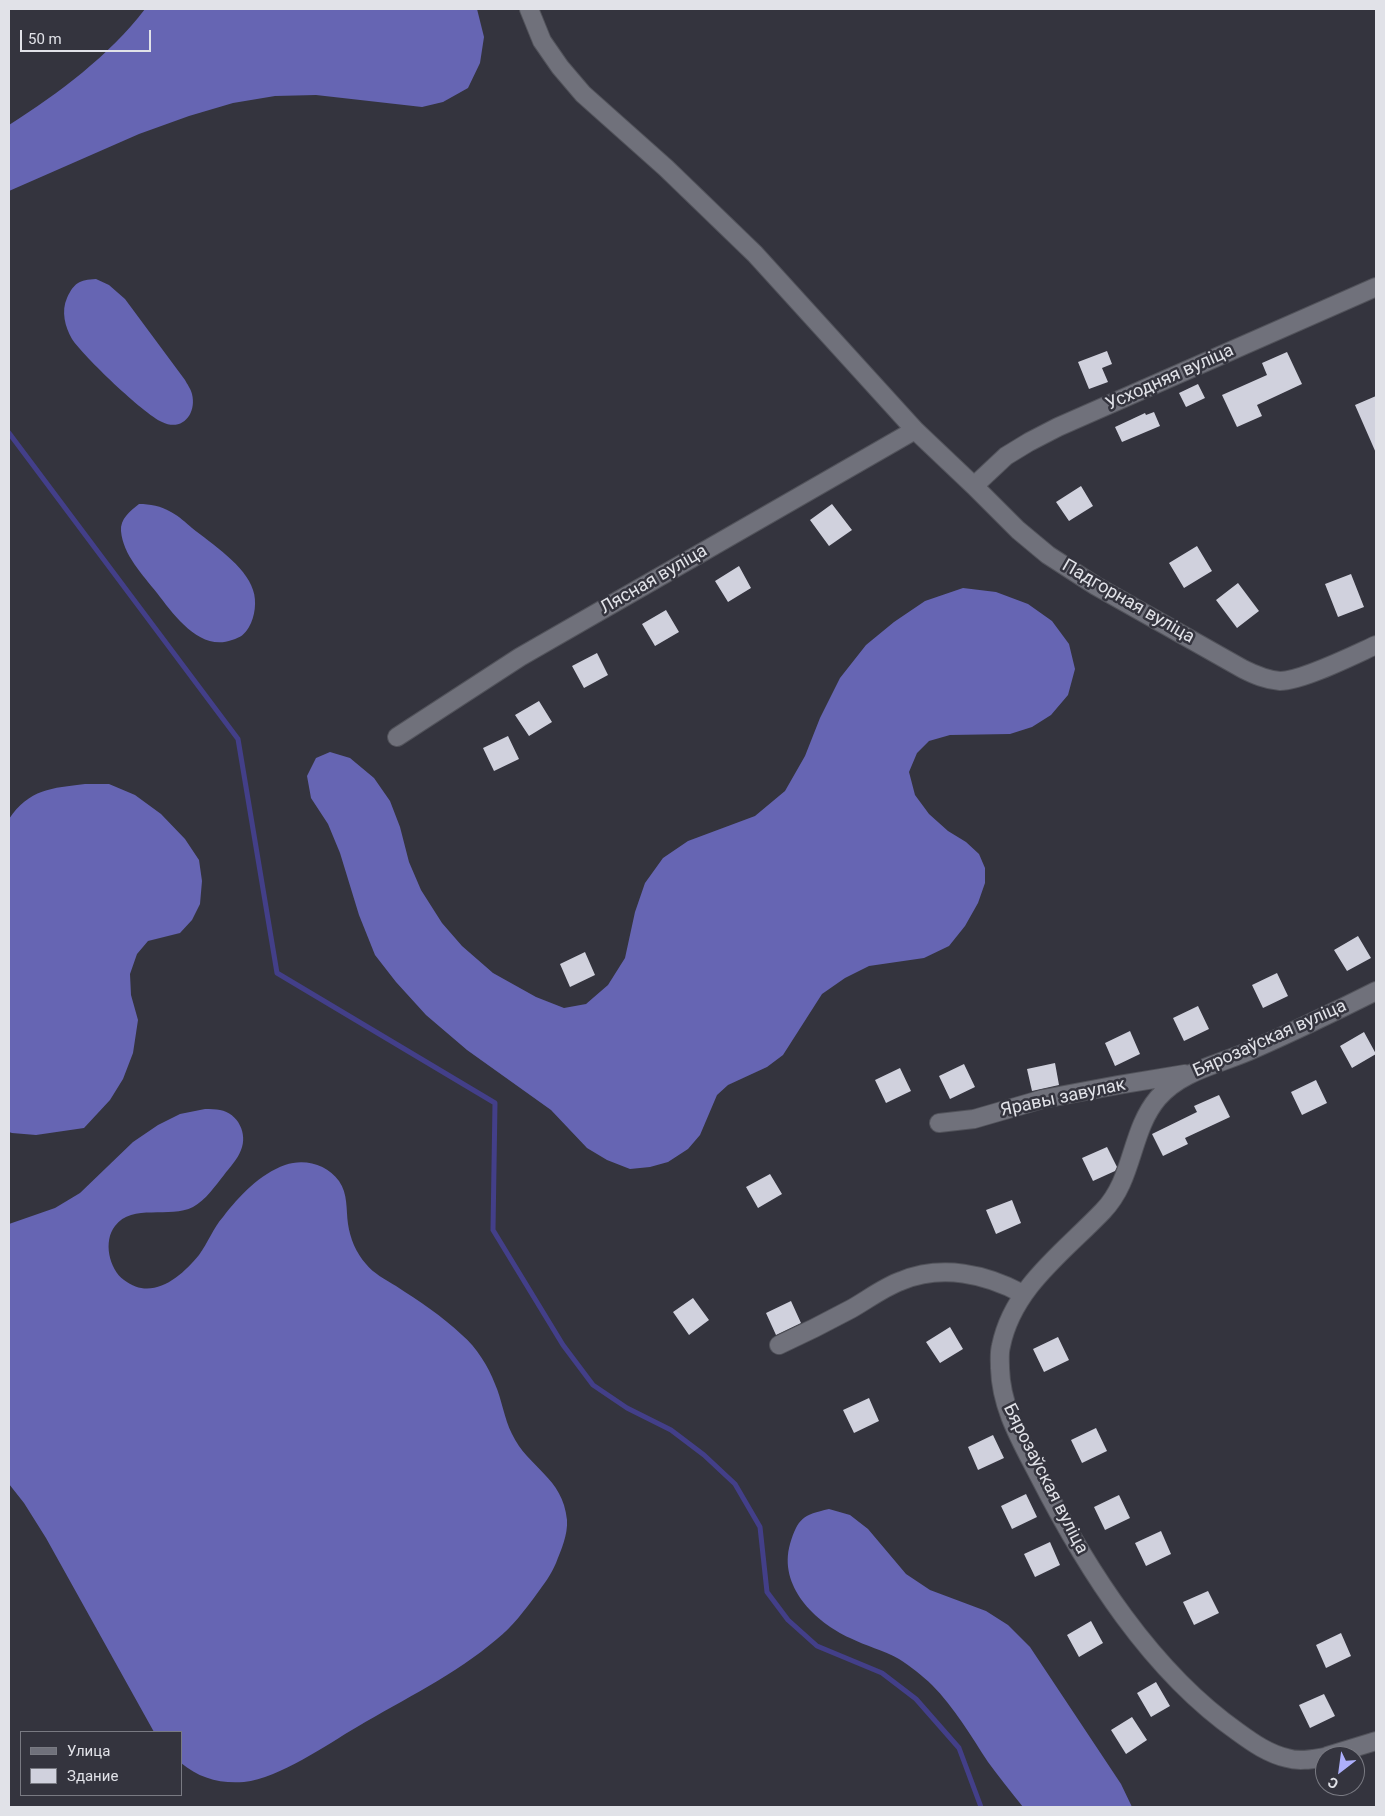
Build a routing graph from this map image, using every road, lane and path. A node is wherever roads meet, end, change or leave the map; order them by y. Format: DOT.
graph roads {
  1 [pos="529,9"];
  2 [pos="1376,287"];
  3 [pos="914,430"];
  4 [pos="974,486"];
  5 [pos="1376,645"];
  6 [pos="397,737"];
  7 [pos="1376,991"];
  8 [pos="1188,1074"];
  9 [pos="939,1122"];
  10 [pos="1023,1294"];
  11 [pos="778,1345"];
  12 [pos="1376,1741"];
  13 [pos="1359,1746"];
  14 [pos="1315,1759"];
  1 -- 3 [label="street, Падгорная вуліца"];
  2 -- 4 [label="street, Усходняя вуліца"];
  3 -- 4 [label="street, Падгорная вуліца"];
  3 -- 6 [label="street, Лясная вуліца"];
  4 -- 5 [label="street, Падгорная вуліца"];
  7 -- 8 [label="street, Бярозаўская вуліца"];
  8 -- 9 [label="street, Яравы завулак"];
  8 -- 10 [label="street, Бярозаўская вуліца"];
  10 -- 11 [label="street"];
  10 -- 14 [label="street, Бярозаўская вуліца"];
  12 -- 13 [label="street, Бярозаўская вуліца"];
}
